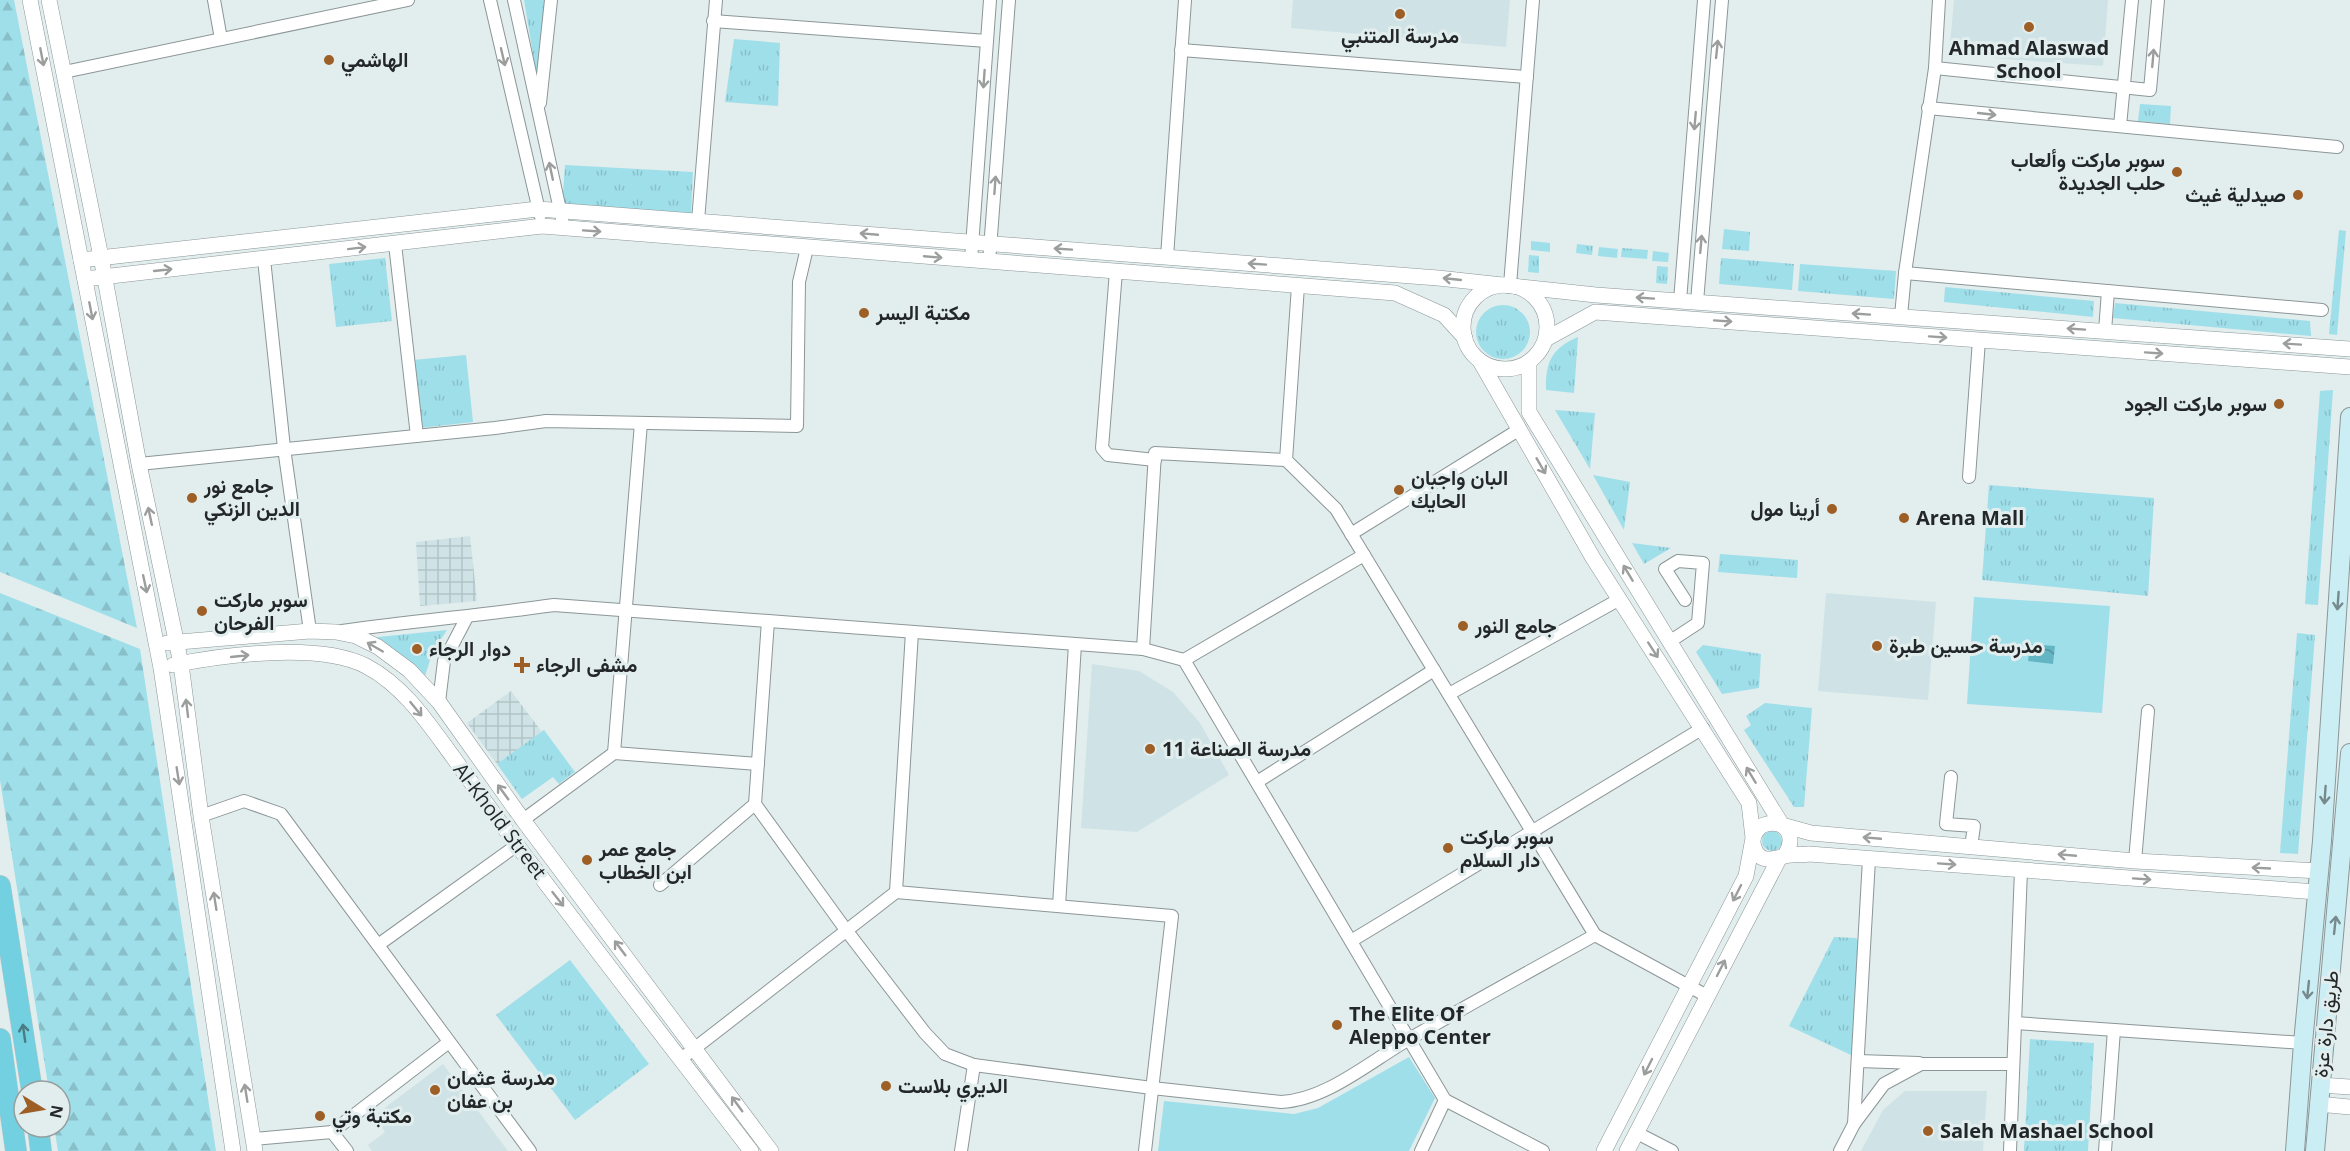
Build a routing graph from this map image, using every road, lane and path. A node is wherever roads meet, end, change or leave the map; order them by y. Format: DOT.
graph roads {
  1 [pos="30,0"];
  2 [pos="49,0"];
  3 [pos="214,0"];
  4 [pos="408,0"];
  5 [pos="490,0"];
  6 [pos="513,0"];
  7 [pos="551,0"];
  8 [pos="716,0"];
  9 [pos="990,0"];
  10 [pos="1009,0"];
  11 [pos="1185,0"];
  12 [pos="1533,0"];
  13 [pos="1704,0"];
  14 [pos="1722,0"];
  15 [pos="1939,0"];
  16 [pos="2132,0"];
  17 [pos="2158,0"];
  18 [pos="391,2"];
  19 [pos="713,21"];
  20 [pos="221,39"];
  21 [pos="987,41"];
  22 [pos="1181,50"];
  23 [pos="1935,68"];
  24 [pos="64,72"];
  25 [pos="1527,77"];
  26 [pos="2124,87"];
  27 [pos="1928,108"];
  28 [pos="538,114"];
  29 [pos="2120,126"];
  30 [pos="2337,147"];
  31 [pos="538,209"];
  32 [pos="560,210"];
  33 [pos="698,220"];
  34 [pos="542,226"];
  35 [pos="564,228"];
  36 [pos="972,242"];
  37 [pos="990,243"];
  38 [pos="395,244"];
  39 [pos="807,248"];
  40 [pos="1100,252"];
  41 [pos="101,257"];
  42 [pos="1167,257"];
  43 [pos="264,259"];
  44 [pos="81,260"];
  45 [pos="971,260"];
  46 [pos="988,262"];
  47 [pos="1099,270"];
  48 [pos="1116,272"];
  49 [pos="1905,273"];
  50 [pos="105,276"];
  51 [pos="85,279"];
  52 [pos="1510,285"];
  53 [pos="1298,286"];
  54 [pos="2108,291"];
  55 [pos="1680,301"];
  56 [pos="1697,302"];
  57 [pos="2322,310"];
  58 [pos="1901,316"];
  59 [pos="2105,331"];
  60 [pos="1465,338"];
  61 [pos="1546,339"];
  62 [pos="1979,340"];
  63 [pos="2350,349"];
  64 [pos="1480,361"];
  65 [pos="1529,362"];
  66 [pos="2350,367"];
  67 [pos="2350,417"];
  68 [pos="641,423"];
  69 [pos="1520,429"];
  70 [pos="417,436"];
  71 [pos="284,448"];
  72 [pos="1155,460"];
  73 [pos="1286,460"];
  74 [pos="139,464"];
  75 [pos="1969,477"];
  76 [pos="1351,534"];
  77 [pos="1364,555"];
  78 [pos="1620,599"];
  79 [pos="1684,600"];
  80 [pos="1647,606"];
  81 [pos="625,610"];
  82 [pos="1631,616"];
  83 [pos="467,617"];
  84 [pos="768,621"];
  85 [pos="310,631"];
  86 [pos="336,632"];
  87 [pos="912,632"];
  88 [pos="177,642"];
  89 [pos="1669,642"];
  90 [pos="157,644"];
  91 [pos="1075,644"];
  92 [pos="1143,649"];
  93 [pos="1184,660"];
  94 [pos="181,664"];
  95 [pos="161,668"];
  96 [pos="1434,670"];
  97 [pos="1449,694"];
  98 [pos="439,702"];
  99 [pos="2148,711"];
  100 [pos="449,717"];
  101 [pos="1703,728"];
  102 [pos="432,729"];
  103 [pos="614,753"];
  104 [pos="2350,753"];
  105 [pos="758,764"];
  106 [pos="1951,777"];
  107 [pos="1257,782"];
  108 [pos="755,804"];
  109 [pos="201,816"];
  110 [pos="523,820"];
  111 [pos="1782,825"];
  112 [pos="1532,831"];
  113 [pos="1753,838"];
  114 [pos="2343,840"];
  115 [pos="2322,841"];
  116 [pos="517,845"];
  117 [pos="1971,847"];
  118 [pos="1781,858"];
  119 [pos="1869,859"];
  120 [pos="2135,861"];
  121 [pos="2021,870"];
  122 [pos="2320,872"];
  123 [pos="660,885"];
  124 [pos="0,886"];
  125 [pos="896,892"];
  126 [pos="2318,892"];
  127 [pos="1059,906"];
  128 [pos="846,930"];
  129 [pos="1595,935"];
  130 [pos="1351,941"];
  131 [pos="378,945"];
  132 [pos="1689,986"];
  133 [pos="1707,996"];
  134 [pos="2015,1023"];
  135 [pos="2114,1030"];
  136 [pos="0,1039"];
  137 [pos="1409,1039"];
  138 [pos="449,1042"];
  139 [pos="2303,1043"];
  140 [pos="696,1048"];
  141 [pos="681,1059"];
  142 [pos="1858,1060"];
  143 [pos="1921,1064"];
  144 [pos="2013,1064"];
  145 [pos="974,1065"];
  146 [pos="30,1079"];
  147 [pos="2320,1085"];
  148 [pos="2350,1087"];
  149 [pos="1152,1088"];
  150 [pos="1445,1100"];
  151 [pos="2318,1104"];
  152 [pos="2350,1107"];
  153 [pos="1854,1124"];
  154 [pos="332,1132"];
  155 [pos="1637,1133"];
  156 [pos="254,1145"];
  157 [pos="343,1148"];
  158 [pos="16,1151"];
  159 [pos="233,1151"];
  160 [pos="530,1151"];
  161 [pos="751,1151"];
  162 [pos="771,1151"];
  163 [pos="961,1151"];
  164 [pos="1145,1151"];
  165 [pos="1421,1151"];
  166 [pos="1543,1151"];
  167 [pos="1604,1151"];
  168 [pos="1627,1151"];
  169 [pos="1672,1151"];
  170 [pos="1840,1151"];
  171 [pos="2010,1151"];
  172 [pos="2104,1151"];
  173 [pos="2295,1151"];
  174 [pos="2315,1151"];
  1 -- 44 [label="street, one-way"];
  2 -- 24 [label="street"];
  3 -- 20 [label="street"];
  4 -- 18 [label="street"];
  5 -- 31 [label="street, one-way"];
  6 -- 28 [label="street"];
  7 -- 28 [label="street"];
  8 -- 19 [label="street"];
  9 -- 21 [label="street"];
  37 -- 10 [label="street, one-way"];
  11 -- 22 [label="street"];
  12 -- 25 [label="street"];
  13 -- 55 [label="street, one-way"];
  56 -- 14 [label="street, one-way"];
  15 -- 23 [label="street"];
  16 -- 26 [label="street"];
  26 -- 17 [label="street, one-way"];
  18 -- 20 [label="street"];
  19 -- 21 [label="street"];
  19 -- 33 [label="street"];
  20 -- 24 [label="street"];
  21 -- 36 [label="street, one-way"];
  22 -- 25 [label="street"];
  22 -- 42 [label="street"];
  23 -- 26 [label="street"];
  23 -- 27 [label="street"];
  24 -- 41 [label="street"];
  25 -- 52 [label="street"];
  26 -- 29 [label="street"];
  27 -- 29 [label="street, one-way"];
  27 -- 49 [label="street"];
  32 -- 28 [label="street, one-way"];
  29 -- 30 [label="street"];
  31 -- 32 [label="street"];
  31 -- 34 [label="street"];
  31 -- 41 [label="street"];
  32 -- 33 [label="street"];
  32 -- 35 [label="street"];
  36 -- 33 [label="street, one-way"];
  34 -- 35 [label="street"];
  34 -- 38 [label="street"];
  35 -- 39 [label="street, one-way"];
  36 -- 37 [label="street"];
  36 -- 45 [label="street"];
  40 -- 37 [label="street, one-way"];
  37 -- 46 [label="street"];
  43 -- 38 [label="street, one-way"];
  38 -- 70 [label="street"];
  39 -- 45 [label="street, one-way"];
  39 -- 68 [label="street"];
  40 -- 42 [label="street"];
  40 -- 47 [label="street"];
  41 -- 44 [label="street"];
  41 -- 50 [label="street"];
  52 -- 42 [label="street, one-way"];
  50 -- 43 [label="street, one-way"];
  43 -- 71 [label="street"];
  44 -- 51 [label="street"];
  45 -- 46 [label="street"];
  46 -- 47 [label="street"];
  47 -- 48 [label="street"];
  48 -- 53 [label="street"];
  48 -- 72 [label="street"];
  49 -- 54 [label="street"];
  49 -- 58 [label="street"];
  50 -- 51 [label="street"];
  50 -- 74 [label="street"];
  51 -- 90 [label="street, one-way"];
  55 -- 52 [label="street, one-way"];
  52 -- 60 [label="street"];
  52 -- 61 [label="street"];
  53 -- 60 [label="street"];
  53 -- 73 [label="street"];
  54 -- 57 [label="street"];
  54 -- 59 [label="street"];
  55 -- 56 [label="street"];
  58 -- 56 [label="street, one-way"];
  59 -- 58 [label="street, one-way"];
  63 -- 59 [label="street, one-way"];
  60 -- 64 [label="street"];
  61 -- 62 [label="street, one-way"];
  61 -- 65 [label="street"];
  62 -- 66 [label="street, one-way"];
  62 -- 75 [label="street"];
  64 -- 65 [label="street"];
  64 -- 69 [label="street"];
  80 -- 65 [label="street, one-way"];
  67 -- 115 [label="main road, one-way"];
  68 -- 70 [label="street"];
  68 -- 81 [label="street"];
  69 -- 76 [label="street"];
  69 -- 78 [label="street, one-way"];
  70 -- 71 [label="street"];
  71 -- 74 [label="street"];
  71 -- 85 [label="street"];
  72 -- 73 [label="street"];
  72 -- 92 [label="street"];
  73 -- 76 [label="street"];
  88 -- 74 [label="street, one-way"];
  76 -- 77 [label="street"];
  77 -- 93 [label="street"];
  77 -- 96 [label="street"];
  78 -- 82 [label="street"];
  78 -- 97 [label="street"];
  79 -- 89 [label="street"];
  80 -- 82 [label="street"];
  80 -- 89 [label="street"];
  81 -- 83 [label="street"];
  81 -- 84 [label="street"];
  81 -- 103 [label="street"];
  82 -- 101 [label="street, one-way"];
  83 -- 86 [label="street"];
  83 -- 98 [label="street"];
  84 -- 87 [label="street"];
  84 -- 105 [label="street"];
  85 -- 86 [label="street"];
  85 -- 88 [label="street"];
  98 -- 86 [label="street, one-way"];
  87 -- 91 [label="street"];
  87 -- 125 [label="street"];
  88 -- 90 [label="street"];
  88 -- 94 [label="street"];
  111 -- 89 [label="street, one-way"];
  90 -- 95 [label="street"];
  91 -- 92 [label="street"];
  91 -- 127 [label="street"];
  92 -- 93 [label="street"];
  93 -- 107 [label="street"];
  94 -- 95 [label="street, Al-Khold Street"];
  94 -- 102 [label="street, Al-Khold Street, one-way"];
  109 -- 94 [label="street, one-way"];
  95 -- 159 [label="street, one-way"];
  96 -- 97 [label="street"];
  96 -- 107 [label="street"];
  97 -- 112 [label="street"];
  98 -- 100 [label="street"];
  99 -- 120 [label="street"];
  100 -- 102 [label="street"];
  110 -- 100 [label="street, one-way"];
  101 -- 112 [label="street"];
  101 -- 113 [label="street"];
  102 -- 116 [label="street, Al-Khold Street"];
  103 -- 105 [label="street"];
  103 -- 110 [label="street"];
  104 -- 114 [label="main road, طريق دارة عزة"];
  105 -- 108 [label="street"];
  106 -- 117 [label="street"];
  107 -- 130 [label="street"];
  108 -- 123 [label="street"];
  108 -- 128 [label="street"];
  109 -- 131 [label="street"];
  156 -- 109 [label="street, one-way"];
  140 -- 110 [label="street, one-way"];
  111 -- 113 [label="street"];
  117 -- 111 [label="street, one-way"];
  111 -- 118 [label="street"];
  112 -- 129 [label="street"];
  112 -- 130 [label="street"];
  113 -- 118 [label="street"];
  113 -- 132 [label="street, one-way"];
  114 -- 115 [label="main road"];
  147 -- 114 [label="main road, طريق دارة عزة, one-way"];
  115 -- 122 [label="main road"];
  116 -- 131 [label="street"];
  116 -- 141 [label="street, Al-Khold Street, one-way"];
  120 -- 117 [label="street, one-way"];
  118 -- 119 [label="street"];
  133 -- 118 [label="street, one-way"];
  119 -- 121 [label="street, one-way"];
  119 -- 142 [label="street"];
  122 -- 120 [label="street, one-way"];
  121 -- 126 [label="street, one-way"];
  121 -- 134 [label="street"];
  122 -- 126 [label="main road"];
  146 -- 124 [label="highway, one-way"];
  125 -- 127 [label="street"];
  125 -- 128 [label="street"];
  126 -- 139 [label="main road, one-way"];
  127 -- 149 [label="street"];
  128 -- 140 [label="street"];
  128 -- 145 [label="street"];
  129 -- 132 [label="street"];
  129 -- 137 [label="street"];
  130 -- 137 [label="street"];
  131 -- 138 [label="street"];
  132 -- 133 [label="street"];
  132 -- 167 [label="street, one-way"];
  133 -- 155 [label="street"];
  134 -- 135 [label="street"];
  134 -- 144 [label="street"];
  135 -- 139 [label="street"];
  135 -- 172 [label="street"];
  136 -- 158 [label="highway"];
  137 -- 149 [label="street"];
  137 -- 150 [label="street"];
  138 -- 154 [label="street"];
  138 -- 160 [label="street"];
  139 -- 173 [label="main road"];
  140 -- 141 [label="street"];
  162 -- 140 [label="street, one-way"];
  141 -- 161 [label="street, Al-Khold Street"];
  142 -- 143 [label="street"];
  142 -- 153 [label="street"];
  143 -- 144 [label="street"];
  143 -- 153 [label="street"];
  144 -- 171 [label="street"];
  145 -- 149 [label="street"];
  145 -- 163 [label="street"];
  147 -- 148 [label="street"];
  147 -- 151 [label="main road, طريق دارة عزة"];
  149 -- 164 [label="street"];
  150 -- 165 [label="street"];
  150 -- 166 [label="street"];
  151 -- 152 [label="street"];
  151 -- 174 [label="main road, طريق دارة عزة"];
  153 -- 170 [label="street"];
  154 -- 156 [label="street"];
  154 -- 157 [label="street"];
  155 -- 168 [label="street"];
  155 -- 169 [label="street"];
}
